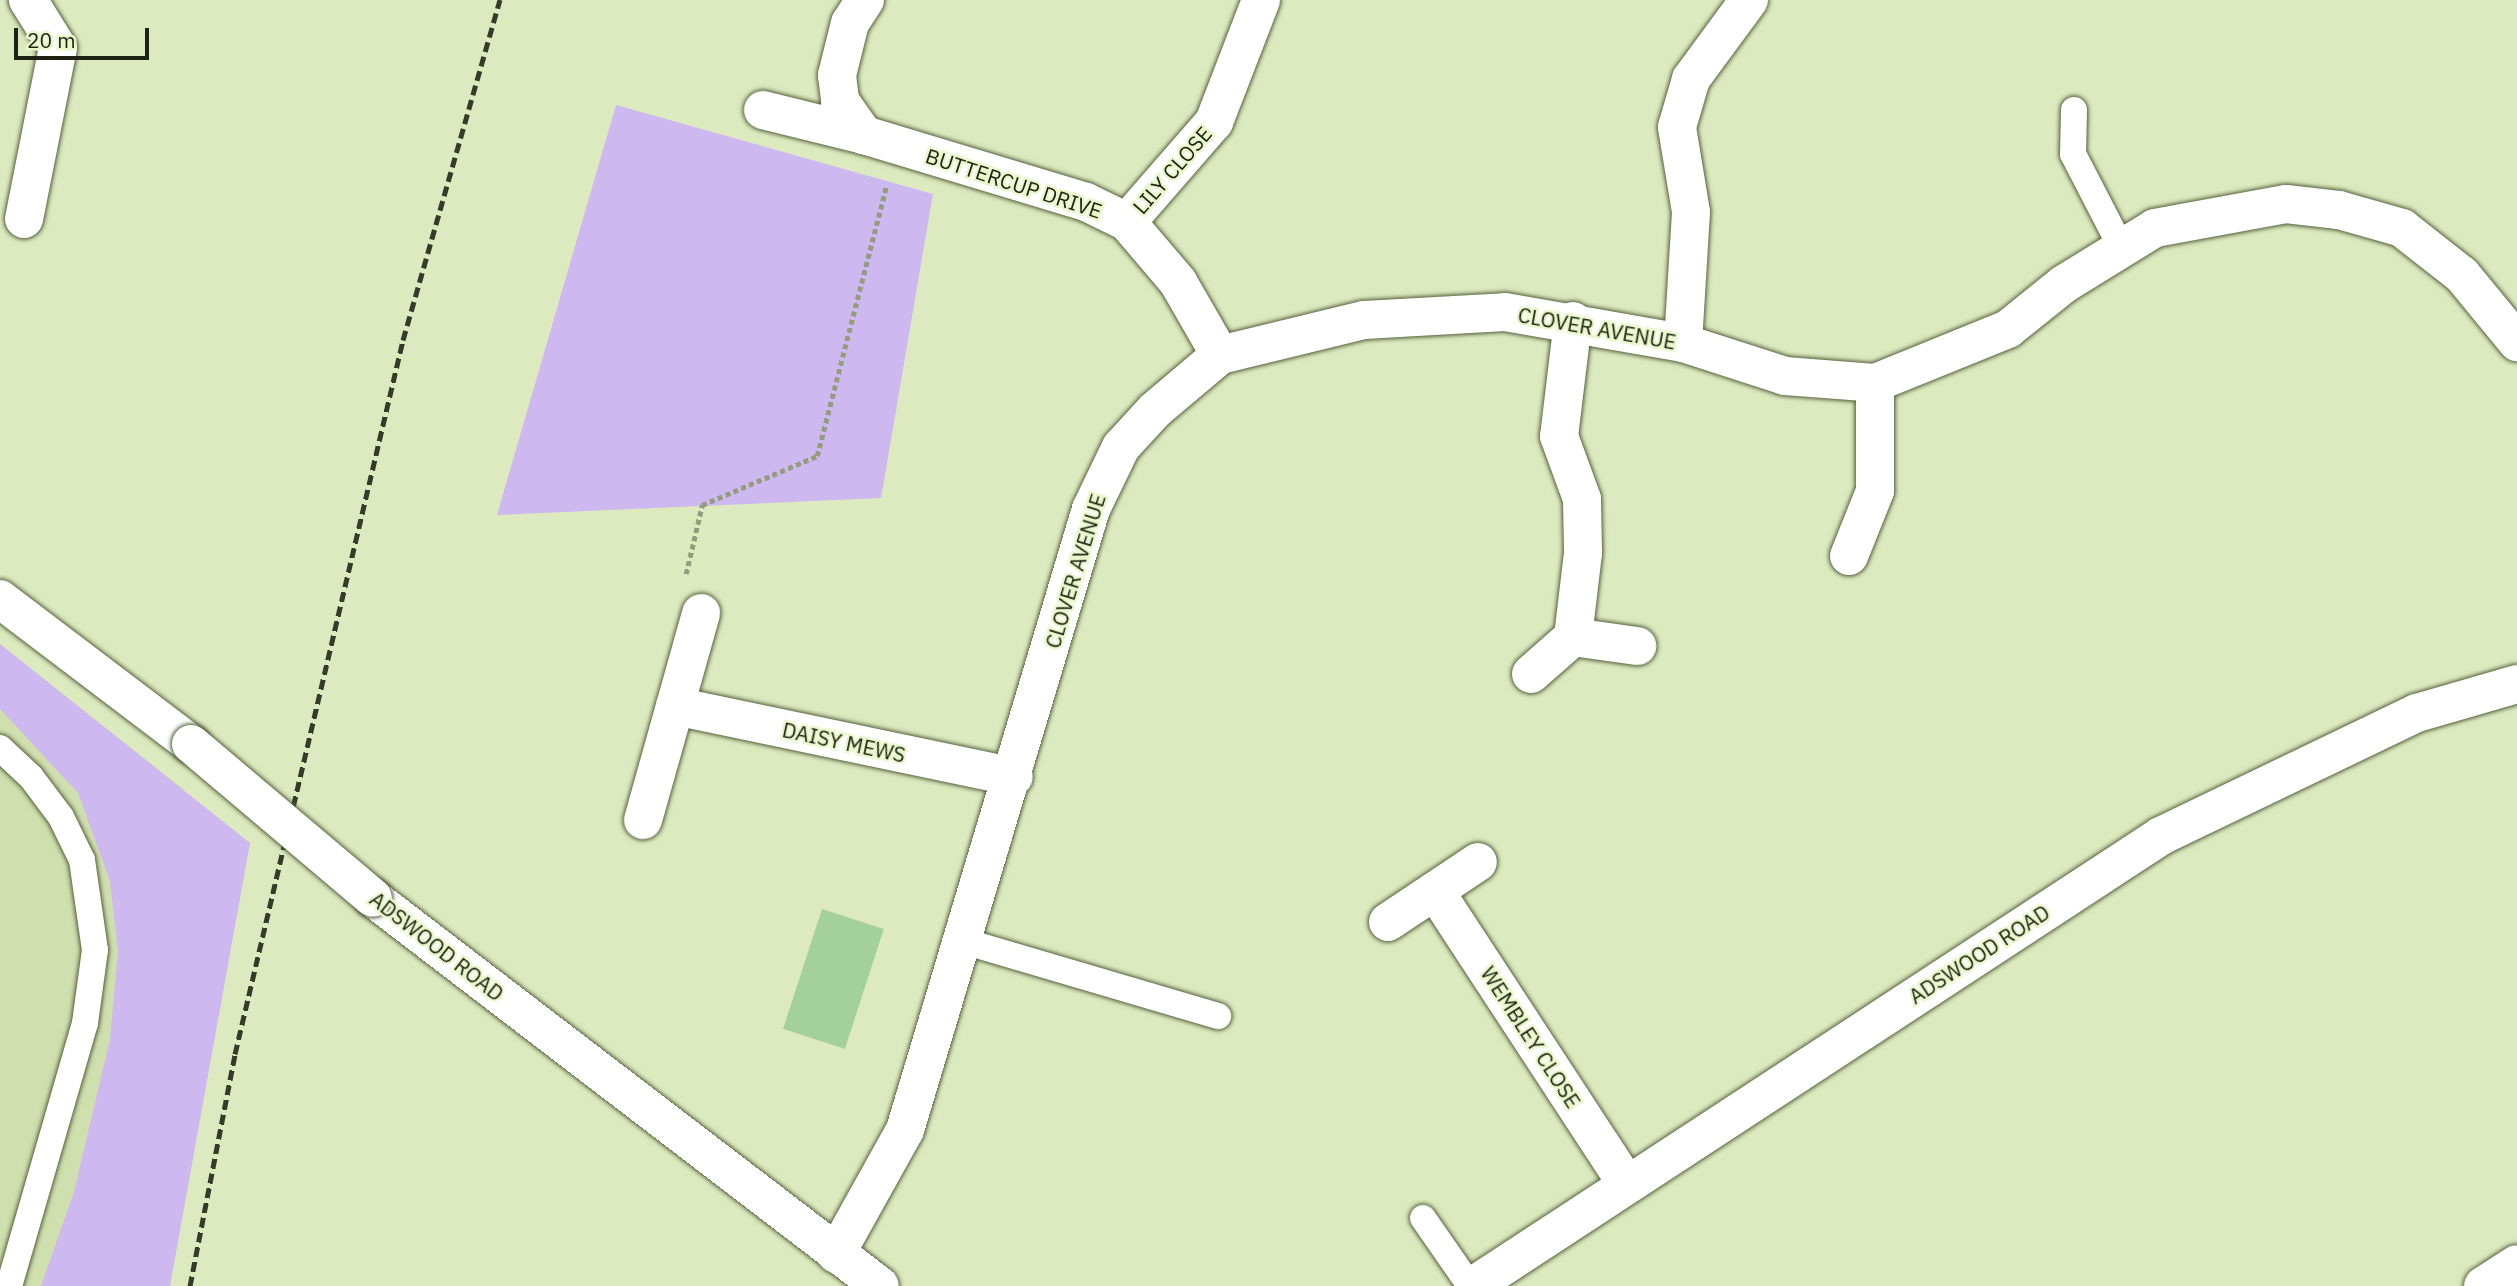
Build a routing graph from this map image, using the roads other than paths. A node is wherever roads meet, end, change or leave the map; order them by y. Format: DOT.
graph roads {
  1 [pos="28,0"];
  2 [pos="865,0"];
  3 [pos="1261,0"];
  4 [pos="1749,0"];
  5 [pos="763,110"];
  6 [pos="2074,110"];
  7 [pos="880,140"];
  8 [pos="24,219"];
  9 [pos="1127,222"];
  10 [pos="2122,248"];
  11 [pos="1573,321"];
  12 [pos="2517,342"];
  13 [pos="1683,343"];
  14 [pos="1220,355"];
  15 [pos="1875,383"];
  16 [pos="1849,556"];
  17 [pos="0,599"];
  18 [pos="701,614"];
  19 [pos="1573,637"];
  20 [pos="1637,646"];
  21 [pos="1531,674"];
  22 [pos="2517,684"];
  23 [pos="675,706"];
  24 [pos="0,748"];
  25 [pos="1014,777"];
  26 [pos="643,820"];
  27 [pos="1478,862"];
  28 [pos="1435,891"];
  29 [pos="1388,922"];
  30 [pos="963,941"];
  31 [pos="1219,1016"];
  32 [pos="1627,1184"];
  33 [pos="1423,1218"];
  34 [pos="836,1254"];
  35 [pos="2517,1264"];
  36 [pos="9,1286"];
  37 [pos="880,1286"];
  38 [pos="1471,1286"];
  39 [pos="2483,1286"];
  1 -- 8 [label="street"];
  2 -- 7 [label="street"];
  3 -- 9 [label="street, LILY CLOSE"];
  4 -- 13 [label="street"];
  5 -- 7 [label="street, BUTTERCUP DRIVE"];
  6 -- 10 [label="lane"];
  7 -- 9 [label="street, BUTTERCUP DRIVE"];
  9 -- 14 [label="street, BUTTERCUP DRIVE"];
  10 -- 12 [label="street, CLOVER AVENUE"];
  10 -- 15 [label="street, CLOVER AVENUE"];
  11 -- 13 [label="street, CLOVER AVENUE"];
  11 -- 14 [label="street, CLOVER AVENUE"];
  11 -- 19 [label="street"];
  13 -- 15 [label="street, CLOVER AVENUE"];
  14 -- 25 [label="street, CLOVER AVENUE"];
  15 -- 16 [label="street"];
  17 -- 34 [label="street, ADSWOOD ROAD, bridge"];
  18 -- 23 [label="street"];
  19 -- 20 [label="street"];
  19 -- 21 [label="street"];
  22 -- 32 [label="street, ADSWOOD ROAD"];
  23 -- 25 [label="street, DAISY MEWS"];
  23 -- 26 [label="street"];
  24 -- 36 [label="lane"];
  25 -- 30 [label="street, CLOVER AVENUE"];
  27 -- 28 [label="street"];
  28 -- 29 [label="street"];
  28 -- 32 [label="street, WEMBLEY CLOSE"];
  30 -- 31 [label="lane"];
  30 -- 34 [label="street, CLOVER AVENUE"];
  32 -- 38 [label="street, ADSWOOD ROAD"];
  33 -- 38 [label="lane"];
  34 -- 37 [label="street, ADSWOOD ROAD"];
  35 -- 39 [label="street"];
}
